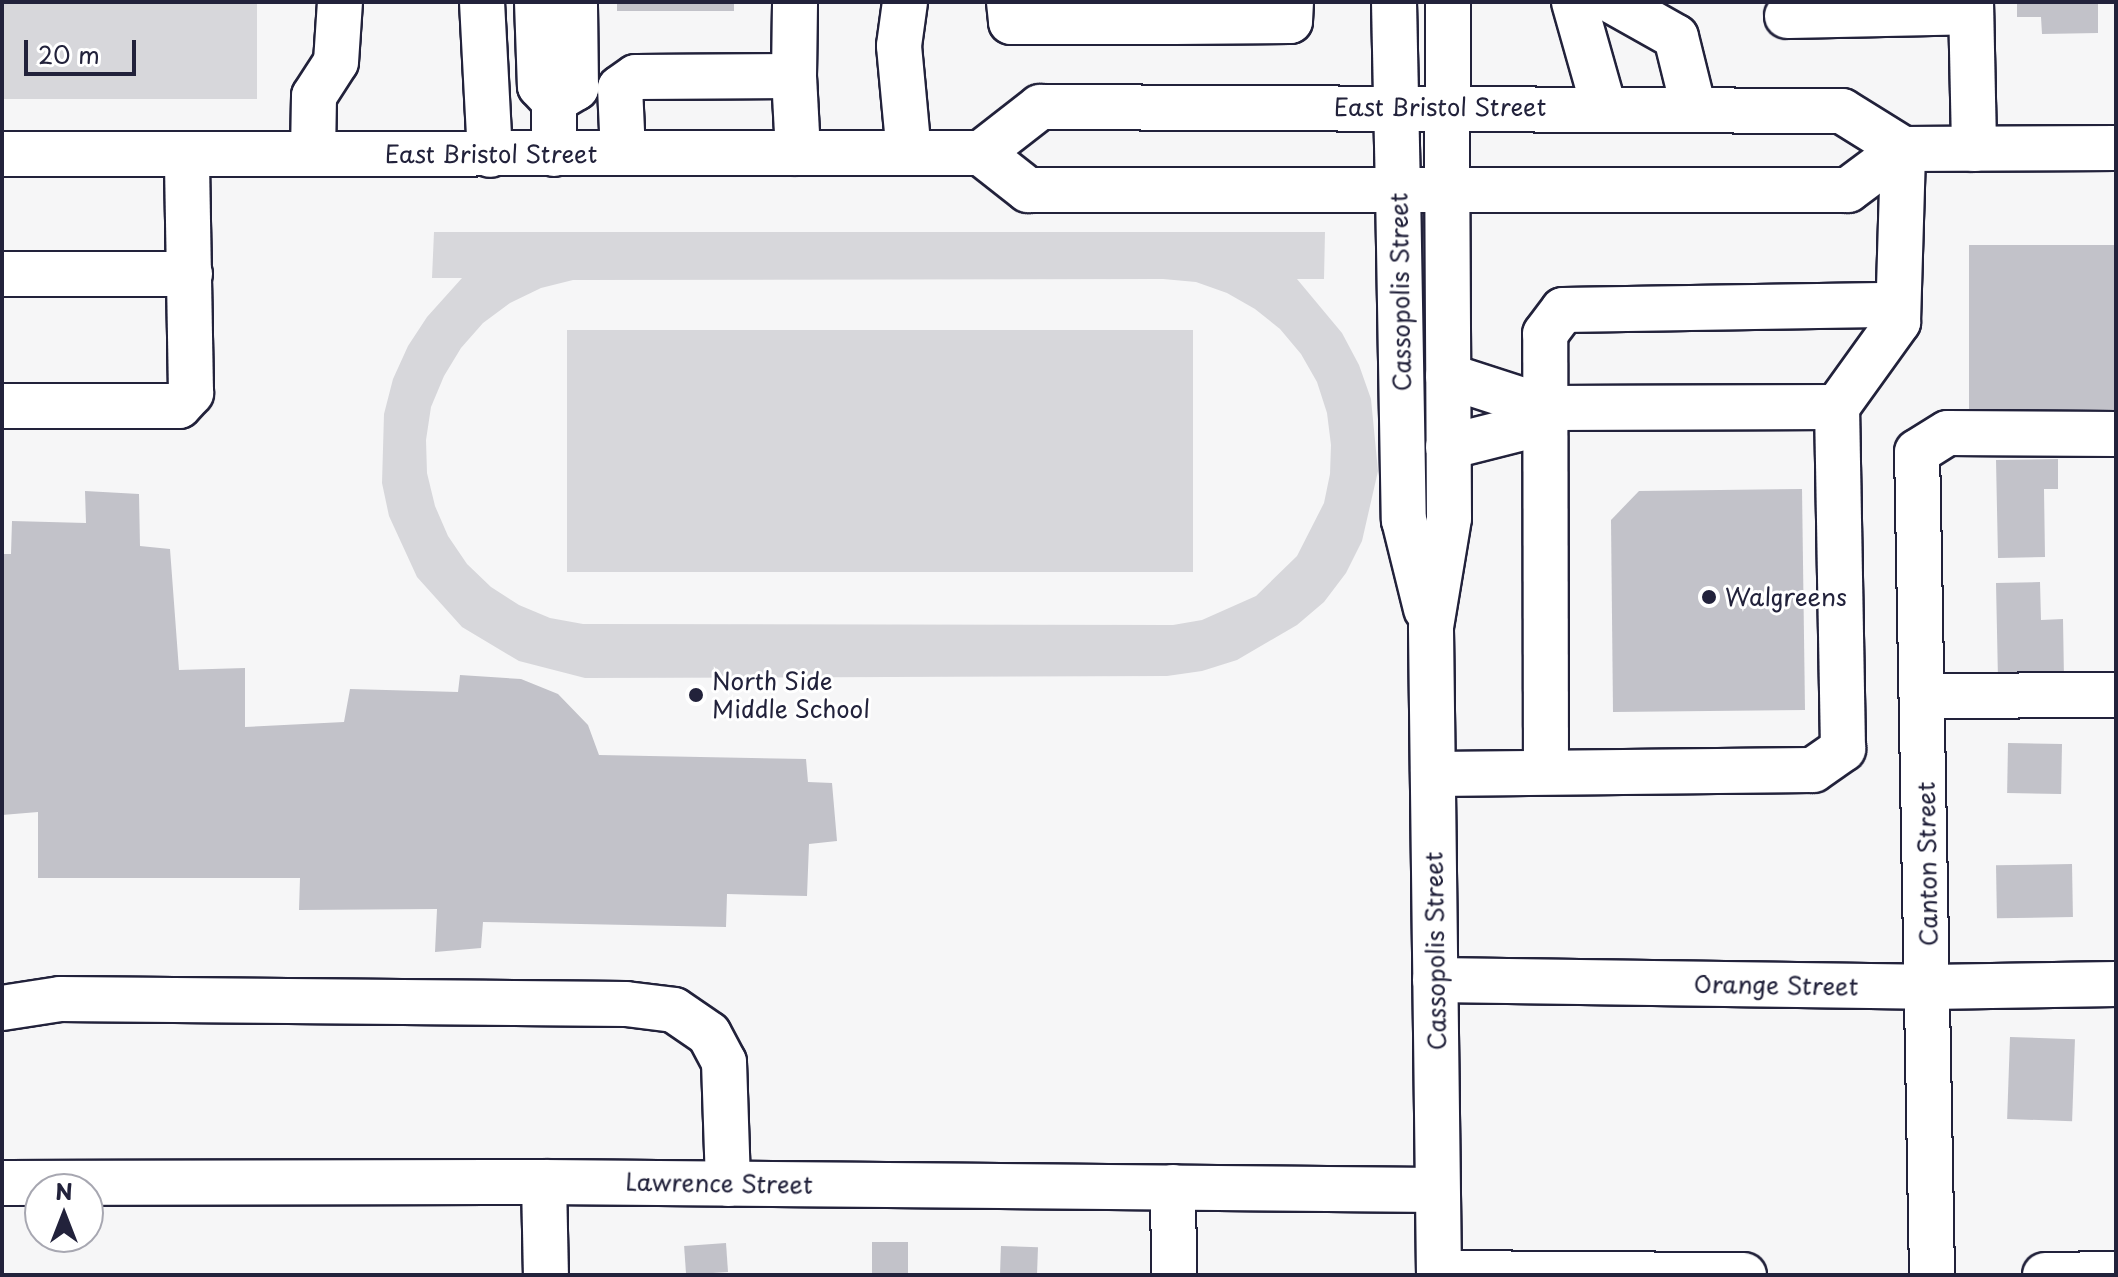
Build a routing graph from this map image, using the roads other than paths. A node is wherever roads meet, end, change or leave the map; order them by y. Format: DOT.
graph roads {
  1 [pos="340,2"];
  2 [pos="482,2"];
  3 [pos="537,2"];
  4 [pos="575,2"];
  5 [pos="795,2"];
  6 [pos="905,2"];
  7 [pos="1009,2"];
  8 [pos="1291,2"];
  9 [pos="1394,2"];
  10 [pos="1448,2"];
  11 [pos="1574,2"];
  12 [pos="1614,2"];
  13 [pos="1971,7"];
  14 [pos="1106,12"];
  15 [pos="1194,13"];
  16 [pos="1787,16"];
  17 [pos="794,76"];
  18 [pos="554,101"];
  19 [pos="1396,107"];
  20 [pos="1447,107"];
  21 [pos="1604,108"];
  22 [pos="1694,110"];
  23 [pos="2116,148"];
  24 [pos="1903,149"];
  25 [pos="1974,149"];
  26 [pos="623,153"];
  27 [pos="798,153"];
  28 [pos="909,153"];
  29 [pos="981,153"];
  30 [pos="2,154"];
  31 [pos="187,154"];
  32 [pos="313,154"];
  33 [pos="554,154"];
  34 [pos="490,155"];
  35 [pos="1398,189"];
  36 [pos="1447,189"];
  37 [pos="2,274"];
  38 [pos="190,274"];
  39 [pos="1898,305"];
  40 [pos="1448,376"];
  41 [pos="2,406"];
  42 [pos="1837,407"];
  43 [pos="1547,415"];
  44 [pos="2116,434"];
  45 [pos="1448,447"];
  46 [pos="1431,627"];
  47 [pos="2116,695"];
  48 [pos="1924,696"];
  49 [pos="1546,772"];
  50 [pos="1433,774"];
  51 [pos="1435,980"];
  52 [pos="2116,984"];
  53 [pos="1929,987"];
  54 [pos="14,1006"];
  55 [pos="544,1182"];
  56 [pos="2,1183"];
  57 [pos="728,1184"];
  58 [pos="1173,1187"];
  59 [pos="1437,1190"];
  60 [pos="1439,1274"];
  61 [pos="2116,1274"];
  62 [pos="546,1275"];
  63 [pos="1174,1275"];
  64 [pos="1744,1275"];
  65 [pos="1932,1275"];
  66 [pos="2045,1275"];
  1 -- 32 [label="street"];
  2 -- 34 [label="street"];
  3 -- 18 [label="street"];
  4 -- 18 [label="street"];
  5 -- 17 [label="street"];
  6 -- 28 [label="street"];
  7 -- 14 [label="street"];
  8 -- 15 [label="street"];
  9 -- 19 [label="street, Cassopolis Street"];
  10 -- 20 [label="street, Cassopolis Street"];
  11 -- 21 [label="street"];
  12 -- 22 [label="street"];
  13 -- 16 [label="street"];
  13 -- 25 [label="street"];
  14 -- 15 [label="street"];
  17 -- 26 [label="street"];
  17 -- 27 [label="street"];
  18 -- 33 [label="street"];
  19 -- 20 [label="street, East Bristol Street"];
  19 -- 29 [label="street, East Bristol Street"];
  19 -- 35 [label="street, Cassopolis Street"];
  20 -- 21 [label="street, East Bristol Street"];
  20 -- 36 [label="street, Cassopolis Street"];
  21 -- 22 [label="street, East Bristol Street"];
  22 -- 24 [label="street, East Bristol Street"];
  23 -- 25 [label="street"];
  24 -- 25 [label="street"];
  24 -- 36 [label="street"];
  24 -- 39 [label="street"];
  26 -- 27 [label="street, East Bristol Street"];
  26 -- 33 [label="street, East Bristol Street"];
  27 -- 28 [label="street, East Bristol Street"];
  28 -- 29 [label="street, East Bristol Street"];
  29 -- 35 [label="street"];
  30 -- 31 [label="street, East Bristol Street"];
  31 -- 32 [label="street, East Bristol Street"];
  31 -- 38 [label="street"];
  32 -- 34 [label="street, East Bristol Street"];
  33 -- 34 [label="street, East Bristol Street"];
  35 -- 36 [label="street"];
  35 -- 46 [label="street, Cassopolis Street"];
  36 -- 40 [label="street, Cassopolis Street"];
  37 -- 38 [label="street"];
  38 -- 41 [label="street"];
  39 -- 42 [label="street"];
  39 -- 43 [label="street"];
  40 -- 43 [label="street"];
  40 -- 45 [label="street, Cassopolis Street"];
  42 -- 43 [label="street"];
  42 -- 49 [label="street"];
  43 -- 45 [label="street"];
  43 -- 49 [label="street"];
  44 -- 48 [label="street, Canton Street"];
  45 -- 46 [label="street, Cassopolis Street"];
  46 -- 50 [label="street, Cassopolis Street"];
  47 -- 48 [label="street"];
  48 -- 53 [label="street, Canton Street"];
  49 -- 50 [label="street"];
  50 -- 51 [label="street, Cassopolis Street"];
  51 -- 53 [label="street, Orange Street"];
  51 -- 59 [label="street, Cassopolis Street"];
  52 -- 53 [label="street, Orange Street"];
  53 -- 65 [label="street, Canton Street"];
  54 -- 57 [label="street"];
  55 -- 56 [label="street, Lawrence Street"];
  55 -- 57 [label="street, Lawrence Street"];
  55 -- 62 [label="street"];
  57 -- 58 [label="street, Lawrence Street"];
  58 -- 59 [label="street, Lawrence Street"];
  58 -- 63 [label="street"];
  59 -- 60 [label="street, Cassopolis Street"];
  60 -- 64 [label="street"];
  61 -- 66 [label="street"];
}
